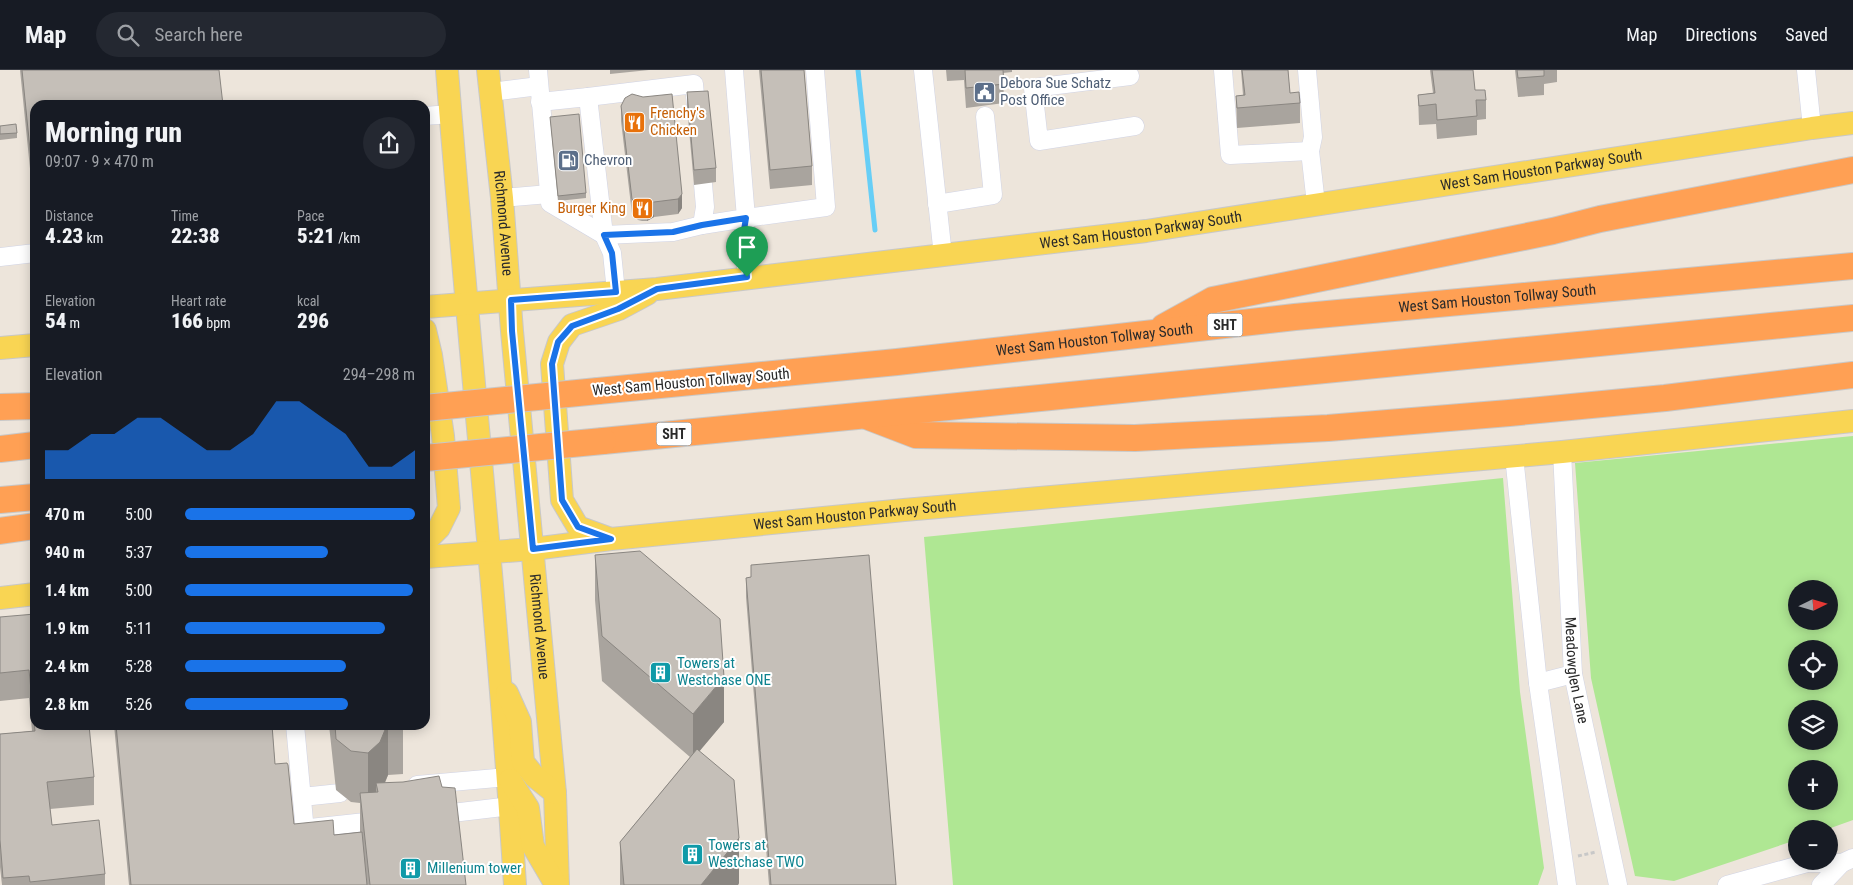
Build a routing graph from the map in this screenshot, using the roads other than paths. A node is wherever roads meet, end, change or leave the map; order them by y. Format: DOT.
graph roads {
  1 [pos="446,70"];
  2 [pos="488,70"];
  3 [pos="734,70"];
  4 [pos="815,70"];
  5 [pos="923,70"];
  6 [pos="1223,70"];
  7 [pos="1307,70"];
  8 [pos="1806,70"];
  9 [pos="1130,76"];
  10 [pos="539,86"];
  11 [pos="490,92"];
  12 [pos="588,97"];
  13 [pos="696,106"];
  14 [pos="450,114"];
  15 [pos="430,116"];
  16 [pos="985,116"];
  17 [pos="1853,123"];
  18 [pos="1135,126"];
  19 [pos="1812,128"];
  20 [pos="1310,151"];
  21 [pos="1853,170"];
  22 [pos="704,184"];
  23 [pos="549,194"];
  24 [pos="502,198"];
  25 [pos="937,204"];
  26 [pos="1316,204"];
  27 [pos="746,218"];
  28 [pos="702,225"];
  29 [pos="604,235"];
  30 [pos="30,254"];
  31 [pos="943,256"];
  32 [pos="0,257"];
  33 [pos="1853,266"];
  34 [pos="747,277"];
  35 [pos="657,289"];
  36 [pos="616,292"];
  37 [pos="511,300"];
  38 [pos="466,304"];
  39 [pos="430,307"];
  40 [pos="1853,318"];
  41 [pos="1153,333"];
  42 [pos="30,345"];
  43 [pos="0,348"];
  44 [pos="430,351"];
  45 [pos="1853,375"];
  46 [pos="430,403"];
  47 [pos="472,403"];
  48 [pos="30,406"];
  49 [pos="0,407"];
  50 [pos="430,407"];
  51 [pos="863,415"];
  52 [pos="1853,421"];
  53 [pos="30,446"];
  54 [pos="0,449"];
  55 [pos="1562,452"];
  56 [pos="1514,456"];
  57 [pos="430,458"];
  58 [pos="30,497"];
  59 [pos="0,500"];
  60 [pos="30,527"];
  61 [pos="0,531"];
  62 [pos="430,537"];
  63 [pos="611,539"];
  64 [pos="533,549"];
  65 [pos="490,552"];
  66 [pos="430,557"];
  67 [pos="30,595"];
  68 [pos="0,598"];
  69 [pos="1573,674"];
  70 [pos="500,677"];
  71 [pos="1538,683"];
  72 [pos="296,730"];
  73 [pos="508,777"];
  74 [pos="401,787"];
  75 [pos="340,793"];
  76 [pos="555,793"];
  77 [pos="302,797"];
  78 [pos="510,806"];
  79 [pos="419,816"];
  80 [pos="401,818"];
  81 [pos="345,825"];
  82 [pos="347,843"];
  83 [pos="1847,860"];
  84 [pos="516,885"];
  85 [pos="557,885"];
  86 [pos="1567,885"];
  87 [pos="1618,885"];
  88 [pos="1727,885"];
  89 [pos="1821,885"];
  1 -- 14 [label="main road"];
  2 -- 11 [label="main road, Richmond Avenue"];
  3 -- 27 [label="street"];
  4 -- 27 [label="street"];
  5 -- 25 [label="street"];
  6 -- 20 [label="street"];
  7 -- 20 [label="street"];
  8 -- 19 [label="street"];
  9 -- 18 [label="street"];
  10 -- 11 [label="street"];
  10 -- 12 [label="street"];
  10 -- 23 [label="street"];
  11 -- 24 [label="main road, Richmond Avenue"];
  12 -- 13 [label="street"];
  12 -- 29 [label="street"];
  14 -- 15 [label="street"];
  14 -- 38 [label="main road"];
  16 -- 25 [label="street"];
  17 -- 19 [label="main road, West Sam Houston Parkway South"];
  19 -- 26 [label="main road, West Sam Houston Parkway South"];
  20 -- 26 [label="street"];
  21 -- 41 [label="highway"];
  22 -- 28 [label="street"];
  23 -- 24 [label="street"];
  23 -- 29 [label="street"];
  24 -- 37 [label="main road, Richmond Avenue"];
  25 -- 31 [label="street"];
  26 -- 31 [label="main road, West Sam Houston Parkway South"];
  27 -- 28 [label="street"];
  27 -- 34 [label="street"];
  28 -- 29 [label="street"];
  29 -- 36 [label="street"];
  30 -- 32 [label="street"];
  31 -- 34 [label="main road, West Sam Houston Parkway South"];
  33 -- 41 [label="highway, West Sam Houston Tollway South / SHT"];
  34 -- 35 [label="main road, West Sam Houston Parkway South"];
  35 -- 36 [label="main road, West Sam Houston Parkway South"];
  35 -- 63 [label="main road"];
  36 -- 37 [label="main road, West Sam Houston Parkway South"];
  37 -- 38 [label="main road, West Sam Houston Parkway South"];
  37 -- 64 [label="main road, Richmond Avenue"];
  38 -- 39 [label="main road, West Sam Houston Parkway South"];
  38 -- 65 [label="main road"];
  40 -- 51 [label="highway, SHT"];
  41 -- 47 [label="highway, West Sam Houston Tollway South / SHT, bridge"];
  42 -- 43 [label="main road"];
  44 -- 62 [label="main road"];
  45 -- 51 [label="highway"];
  46 -- 47 [label="highway, bridge"];
  47 -- 50 [label="highway, West Sam Houston Tollway South / SHT, bridge"];
  48 -- 49 [label="highway"];
  51 -- 57 [label="highway, SHT, bridge"];
  52 -- 55 [label="main road, West Sam Houston Parkway South"];
  53 -- 54 [label="highway"];
  55 -- 56 [label="main road, West Sam Houston Parkway South"];
  55 -- 69 [label="street, Meadowglen Lane"];
  56 -- 63 [label="main road, West Sam Houston Parkway South"];
  56 -- 71 [label="street"];
  58 -- 59 [label="highway"];
  60 -- 61 [label="highway"];
  63 -- 64 [label="main road, West Sam Houston Parkway South"];
  64 -- 65 [label="main road, West Sam Houston Parkway South"];
  64 -- 76 [label="main road, Richmond Avenue"];
  65 -- 66 [label="main road, West Sam Houston Parkway South"];
  65 -- 70 [label="main road"];
  67 -- 68 [label="main road"];
  69 -- 71 [label="street"];
  69 -- 87 [label="street, Meadowglen Lane"];
  70 -- 73 [label="main road"];
  70 -- 76 [label="main road"];
  71 -- 86 [label="street"];
  72 -- 77 [label="street"];
  73 -- 74 [label="street"];
  73 -- 78 [label="main road"];
  73 -- 85 [label="main road"];
  75 -- 77 [label="street"];
  76 -- 85 [label="main road, Richmond Avenue"];
  77 -- 81 [label="street"];
  78 -- 79 [label="street"];
  78 -- 84 [label="main road"];
  80 -- 81 [label="street"];
  81 -- 82 [label="street"];
  83 -- 88 [label="street"];
  83 -- 89 [label="street"];
}
